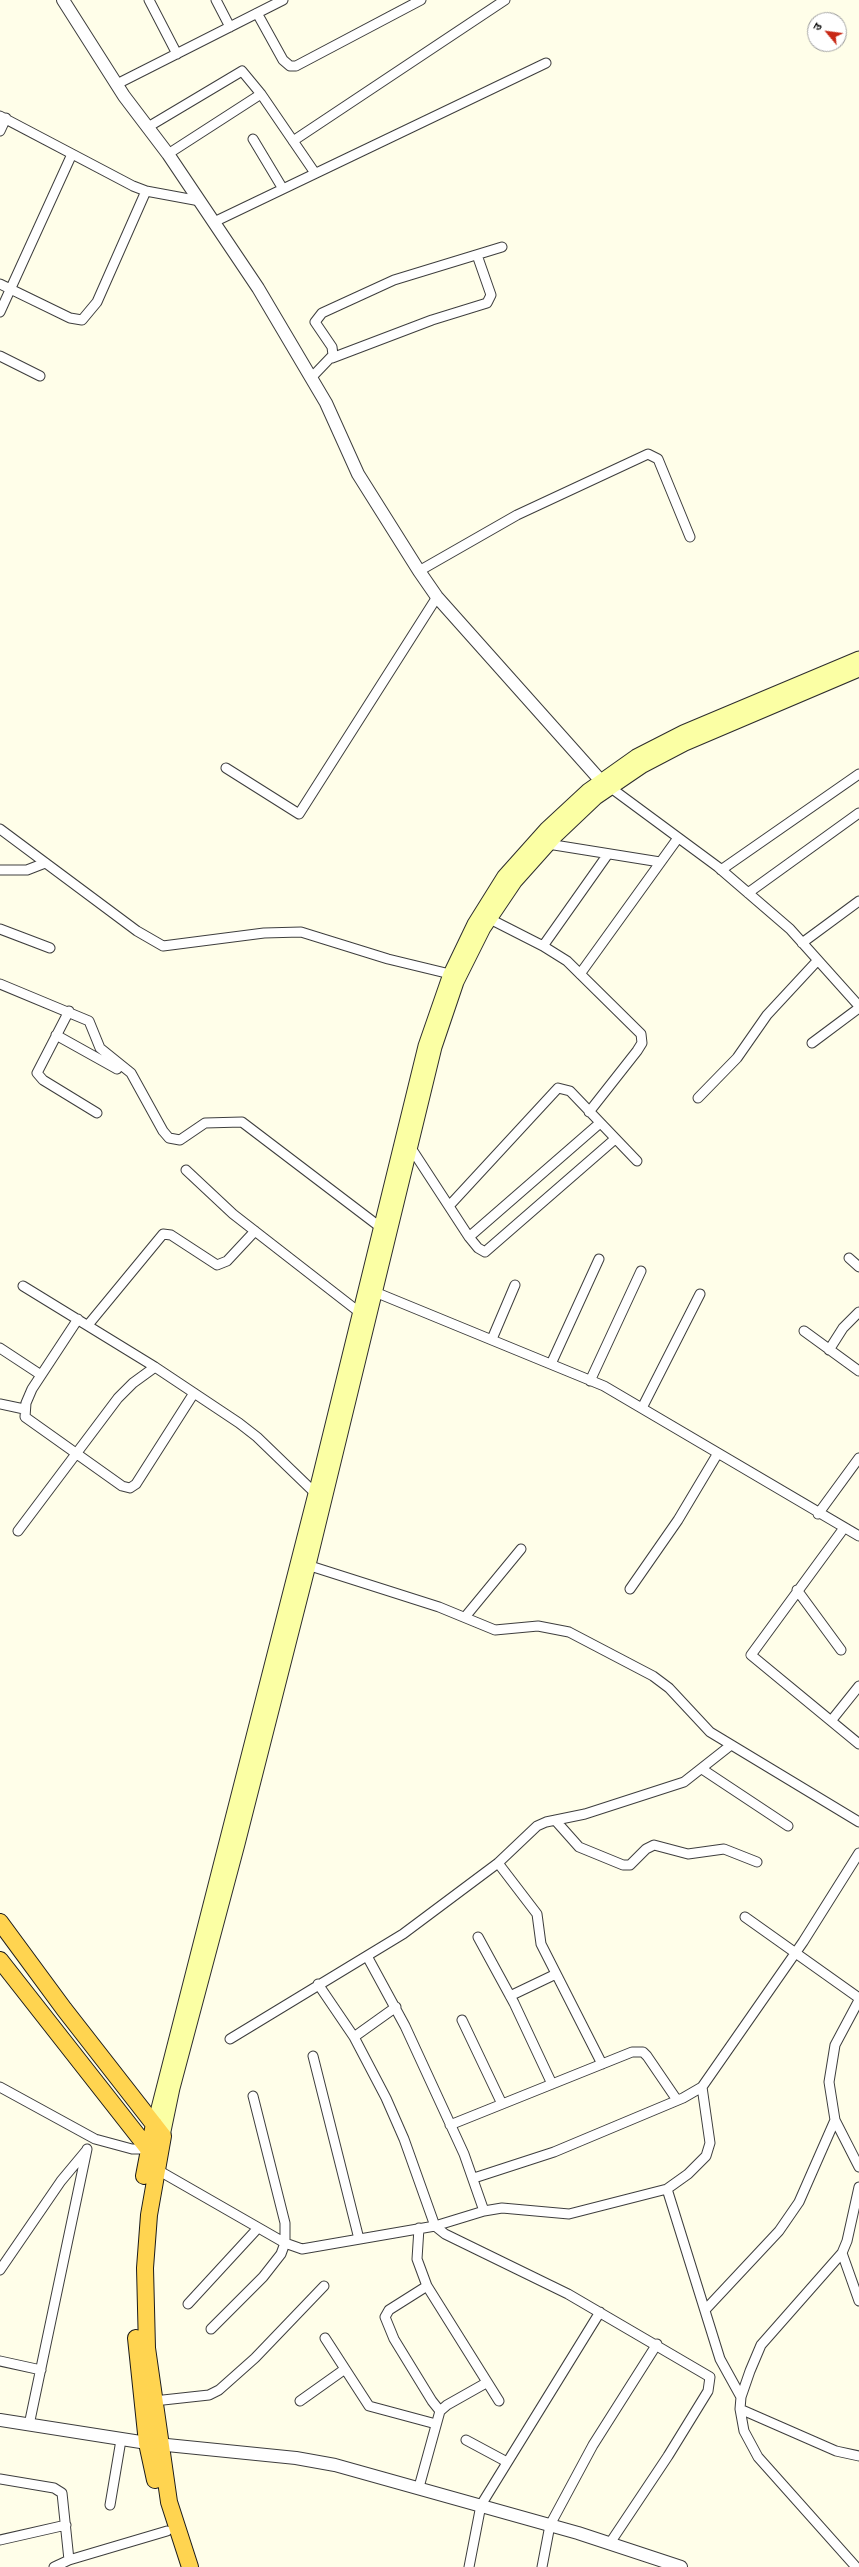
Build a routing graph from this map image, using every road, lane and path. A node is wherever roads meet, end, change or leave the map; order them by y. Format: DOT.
graph roads {
  1 [pos="63,0"];
  2 [pos="149,0"];
  3 [pos="216,0"];
  4 [pos="283,0"];
  5 [pos="421,0"];
  6 [pos="505,0"];
  7 [pos="257,13"];
  8 [pos="230,27"];
  9 [pos="177,54"];
  10 [pos="546,63"];
  11 [pos="117,84"];
  12 [pos="261,94"];
  13 [pos="3,117"];
  14 [pos="148,127"];
  15 [pos="0,131"];
  16 [pos="253,139"];
  17 [pos="293,141"];
  18 [pos="72,154"];
  19 [pos="168,154"];
  20 [pos="316,173"];
  21 [pos="282,189"];
  22 [pos="146,191"];
  23 [pos="200,201"];
  24 [pos="214,222"];
  25 [pos="502,247"];
  26 [pos="477,255"];
  27 [pos="0,284"];
  28 [pos="10,289"];
  29 [pos="0,312"];
  30 [pos="0,356"];
  31 [pos="332,358"];
  32 [pos="40,376"];
  33 [pos="311,378"];
  34 [pos="690,537"];
  35 [pos="419,571"];
  36 [pos="437,596"];
  37 [pos="859,658"];
  38 [pos="859,670"];
  39 [pos="226,768"];
  40 [pos="859,774"];
  41 [pos="605,784"];
  42 [pos="859,814"];
  43 [pos="0,829"];
  44 [pos="678,838"];
  45 [pos="548,844"];
  46 [pos="608,854"];
  47 [pos="660,862"];
  48 [pos="45,863"];
  49 [pos="0,870"];
  50 [pos="721,870"];
  51 [pos="748,893"];
  52 [pos="859,901"];
  53 [pos="490,919"];
  54 [pos="0,929"];
  55 [pos="802,943"];
  56 [pos="544,946"];
  57 [pos="50,948"];
  58 [pos="818,960"];
  59 [pos="450,974"];
  60 [pos="580,974"];
  61 [pos="0,984"];
  62 [pos="859,1007"];
  63 [pos="69,1011"];
  64 [pos="56,1035"];
  65 [pos="812,1043"];
  66 [pos="136,1079"];
  67 [pos="698,1098"];
  68 [pos="589,1112"];
  69 [pos="97,1113"];
  70 [pos="600,1123"];
  71 [pos="615,1139"];
  72 [pos="411,1148"];
  73 [pos="637,1161"];
  74 [pos="186,1170"];
  75 [pos="449,1206"];
  76 [pos="380,1226"];
  77 [pos="255,1231"];
  78 [pos="469,1237"];
  79 [pos="849,1258"];
  80 [pos="599,1259"];
  81 [pos="859,1267"];
  82 [pos="641,1271"];
  83 [pos="515,1285"];
  84 [pos="22,1286"];
  85 [pos="370,1290"];
  86 [pos="700,1294"];
  87 [pos="359,1312"];
  88 [pos="859,1312"];
  89 [pos="78,1319"];
  90 [pos="88,1325"];
  91 [pos="804,1331"];
  92 [pos="492,1340"];
  93 [pos="0,1348"];
  94 [pos="829,1350"];
  95 [pos="551,1364"];
  96 [pos="155,1367"];
  97 [pos="859,1371"];
  98 [pos="41,1375"];
  99 [pos="590,1381"];
  100 [pos="194,1393"];
  101 [pos="0,1404"];
  102 [pos="642,1408"];
  103 [pos="24,1409"];
  104 [pos="75,1453"];
  105 [pos="718,1453"];
  106 [pos="859,1458"];
  107 [pos="315,1493"];
  108 [pos="818,1514"];
  109 [pos="844,1528"];
  110 [pos="18,1531"];
  111 [pos="859,1536"];
  112 [pos="521,1549"];
  113 [pos="302,1564"];
  114 [pos="630,1589"];
  115 [pos="798,1590"];
  116 [pos="465,1617"];
  117 [pos="841,1650"];
  118 [pos="859,1686"];
  119 [pos="831,1721"];
  120 [pos="859,1744"];
  121 [pos="731,1745"];
  122 [pos="702,1768"];
  123 [pos="555,1820"];
  124 [pos="859,1822"];
  125 [pos="788,1826"];
  126 [pos="859,1853"];
  127 [pos="757,1862"];
  128 [pos="498,1863"];
  129 [pos="745,1917"];
  130 [pos="0,1922"];
  131 [pos="478,1937"];
  132 [pos="794,1954"];
  133 [pos="368,1958"];
  134 [pos="0,1960"];
  135 [pos="556,1974"];
  136 [pos="318,1984"];
  137 [pos="510,1996"];
  138 [pos="859,1999"];
  139 [pos="396,2007"];
  140 [pos="462,2020"];
  141 [pos="354,2037"];
  142 [pos="230,2040"];
  143 [pos="313,2056"];
  144 [pos="602,2064"];
  145 [pos="552,2084"];
  146 [pos="0,2087"];
  147 [pos="702,2087"];
  148 [pos="253,2096"];
  149 [pos="677,2100"];
  150 [pos="502,2104"];
  151 [pos="835,2120"];
  152 [pos="450,2125"];
  153 [pos="159,2130"];
  154 [pos="95,2139"];
  155 [pos="87,2150"];
  156 [pos="154,2160"];
  157 [pos="859,2167"];
  158 [pos="474,2178"];
  159 [pos="667,2189"];
  160 [pos="859,2192"];
  161 [pos="484,2211"];
  162 [pos="435,2226"];
  163 [pos="258,2228"];
  164 [pos="419,2228"];
  165 [pos="359,2239"];
  166 [pos="286,2243"];
  167 [pos="842,2253"];
  168 [pos="0,2270"];
  169 [pos="324,2286"];
  170 [pos="427,2286"];
  171 [pos="859,2301"];
  172 [pos="188,2304"];
  173 [pos="706,2309"];
  174 [pos="600,2312"];
  175 [pos="212,2329"];
  176 [pos="326,2338"];
  177 [pos="657,2344"];
  178 [pos="0,2360"];
  179 [pos="345,2369"];
  180 [pos="41,2370"];
  181 [pos="486,2383"];
  182 [pos="741,2397"];
  183 [pos="154,2401"];
  184 [pos="499,2401"];
  185 [pos="300,2402"];
  186 [pos="740,2409"];
  187 [pos="440,2411"];
  188 [pos="0,2420"];
  189 [pos="436,2424"];
  190 [pos="29,2425"];
  191 [pos="121,2440"];
  192 [pos="466,2440"];
  193 [pos="153,2444"];
  194 [pos="859,2456"];
  195 [pos="507,2462"];
  196 [pos="0,2479"];
  197 [pos="419,2487"];
  198 [pos="110,2505"];
  199 [pos="481,2505"];
  200 [pos="66,2525"];
  201 [pos="550,2525"];
  202 [pos="167,2530"];
  203 [pos="0,2540"];
  204 [pos="610,2543"];
  205 [pos="69,2560"];
  206 [pos="54,2567"];
  207 [pos="178,2567"];
  208 [pos="190,2567"];
  209 [pos="469,2567"];
  210 [pos="542,2567"];
  211 [pos="681,2567"];
  212 [pos="856,2567"];
  1 -- 11 [label="street"];
  2 -- 9 [label="street"];
  3 -- 8 [label="street"];
  4 -- 7 [label="street"];
  5 -- 7 [label="street"];
  6 -- 17 [label="street"];
  7 -- 8 [label="street"];
  8 -- 9 [label="street"];
  9 -- 11 [label="street"];
  10 -- 20 [label="street"];
  11 -- 14 [label="street"];
  12 -- 14 [label="street"];
  12 -- 17 [label="street"];
  12 -- 19 [label="street"];
  13 -- 15 [label="street"];
  13 -- 18 [label="street"];
  14 -- 19 [label="street"];
  16 -- 21 [label="street"];
  17 -- 20 [label="street"];
  18 -- 22 [label="street"];
  18 -- 28 [label="street"];
  19 -- 23 [label="street"];
  20 -- 21 [label="street"];
  21 -- 24 [label="street"];
  22 -- 23 [label="street"];
  22 -- 28 [label="street"];
  23 -- 24 [label="street"];
  24 -- 33 [label="street"];
  25 -- 26 [label="street"];
  26 -- 31 [label="street"];
  26 -- 31 [label="street"];
  27 -- 28 [label="street"];
  28 -- 29 [label="street"];
  30 -- 32 [label="street"];
  31 -- 33 [label="street"];
  33 -- 35 [label="street"];
  34 -- 35 [label="street"];
  35 -- 36 [label="street"];
  36 -- 39 [label="street"];
  36 -- 41 [label="street"];
  37 -- 41 [label="main road"];
  38 -- 41 [label="main road"];
  40 -- 50 [label="street"];
  41 -- 44 [label="street"];
  41 -- 45 [label="main road"];
  41 -- 59 [label="main road"];
  42 -- 51 [label="street"];
  43 -- 48 [label="street"];
  44 -- 47 [label="street"];
  44 -- 50 [label="street"];
  45 -- 46 [label="street"];
  45 -- 53 [label="main road"];
  46 -- 47 [label="street"];
  46 -- 56 [label="street"];
  47 -- 60 [label="street"];
  48 -- 49 [label="street"];
  48 -- 59 [label="street"];
  50 -- 51 [label="street"];
  51 -- 55 [label="street"];
  52 -- 55 [label="street"];
  53 -- 56 [label="street"];
  53 -- 72 [label="main road"];
  54 -- 57 [label="street"];
  55 -- 58 [label="street"];
  56 -- 60 [label="street"];
  58 -- 62 [label="street"];
  58 -- 67 [label="street"];
  59 -- 76 [label="main road"];
  60 -- 68 [label="street"];
  61 -- 63 [label="street"];
  62 -- 65 [label="street"];
  63 -- 64 [label="street"];
  63 -- 66 [label="street"];
  64 -- 66 [label="street"];
  64 -- 69 [label="street"];
  66 -- 76 [label="street"];
  68 -- 70 [label="street"];
  68 -- 75 [label="street"];
  70 -- 71 [label="street"];
  70 -- 78 [label="street"];
  71 -- 73 [label="street"];
  71 -- 78 [label="street"];
  72 -- 75 [label="street"];
  72 -- 85 [label="main road"];
  74 -- 77 [label="street"];
  75 -- 78 [label="street"];
  76 -- 85 [label="main road"];
  77 -- 87 [label="street"];
  77 -- 90 [label="street"];
  79 -- 81 [label="street"];
  80 -- 95 [label="street"];
  82 -- 99 [label="street"];
  83 -- 92 [label="street"];
  84 -- 89 [label="street"];
  85 -- 87 [label="main road"];
  85 -- 92 [label="street"];
  85 -- 113 [label="main road"];
  86 -- 102 [label="street"];
  87 -- 107 [label="main road"];
  88 -- 94 [label="street"];
  89 -- 90 [label="street"];
  89 -- 98 [label="street"];
  90 -- 96 [label="street"];
  91 -- 94 [label="street"];
  92 -- 95 [label="street"];
  93 -- 98 [label="street"];
  94 -- 97 [label="street"];
  95 -- 99 [label="street"];
  96 -- 100 [label="street"];
  96 -- 104 [label="street"];
  98 -- 103 [label="street"];
  99 -- 102 [label="street"];
  100 -- 104 [label="street"];
  100 -- 107 [label="street"];
  101 -- 103 [label="street"];
  102 -- 105 [label="street"];
  103 -- 104 [label="street"];
  104 -- 110 [label="street"];
  105 -- 108 [label="street"];
  105 -- 114 [label="street"];
  106 -- 108 [label="street"];
  107 -- 113 [label="main road"];
  108 -- 109 [label="street"];
  109 -- 111 [label="street"];
  109 -- 115 [label="street"];
  112 -- 116 [label="street"];
  113 -- 116 [label="street"];
  113 -- 153 [label="main road"];
  115 -- 117 [label="street"];
  115 -- 119 [label="street"];
  116 -- 121 [label="street"];
  118 -- 119 [label="street"];
  119 -- 120 [label="street"];
  121 -- 122 [label="street"];
  121 -- 124 [label="street"];
  122 -- 123 [label="street"];
  122 -- 125 [label="street"];
  123 -- 127 [label="street"];
  123 -- 128 [label="street"];
  126 -- 132 [label="street"];
  128 -- 133 [label="street"];
  128 -- 135 [label="street"];
  129 -- 132 [label="street"];
  130 -- 153 [label="highway"];
  131 -- 137 [label="street"];
  132 -- 138 [label="street"];
  132 -- 147 [label="street"];
  133 -- 136 [label="street"];
  133 -- 139 [label="street"];
  134 -- 156 [label="highway"];
  135 -- 137 [label="street"];
  135 -- 144 [label="street"];
  136 -- 141 [label="street"];
  136 -- 142 [label="street"];
  137 -- 145 [label="street"];
  138 -- 151 [label="street"];
  139 -- 141 [label="street"];
  139 -- 152 [label="street"];
  140 -- 150 [label="street"];
  141 -- 162 [label="street"];
  143 -- 165 [label="street"];
  144 -- 145 [label="street"];
  144 -- 149 [label="street"];
  145 -- 150 [label="street"];
  146 -- 154 [label="street"];
  147 -- 149 [label="street"];
  147 -- 159 [label="street"];
  148 -- 166 [label="street"];
  149 -- 158 [label="street"];
  150 -- 152 [label="street"];
  151 -- 157 [label="street"];
  151 -- 173 [label="street"];
  152 -- 158 [label="street"];
  153 -- 156 [label="highway"];
  154 -- 155 [label="street"];
  154 -- 156 [label="street"];
  155 -- 168 [label="street"];
  155 -- 180 [label="street"];
  156 -- 163 [label="street"];
  156 -- 183 [label="highway"];
  156 -- 193 [label="highway"];
  158 -- 161 [label="street"];
  159 -- 161 [label="street"];
  159 -- 173 [label="street"];
  160 -- 167 [label="street"];
  161 -- 162 [label="street"];
  162 -- 164 [label="street"];
  162 -- 174 [label="street"];
  163 -- 166 [label="street"];
  163 -- 172 [label="street"];
  164 -- 165 [label="street"];
  164 -- 170 [label="street"];
  165 -- 166 [label="street"];
  166 -- 175 [label="street"];
  167 -- 171 [label="street"];
  167 -- 182 [label="street"];
  169 -- 183 [label="street"];
  170 -- 181 [label="street"];
  170 -- 187 [label="street"];
  173 -- 182 [label="street"];
  174 -- 177 [label="street"];
  174 -- 195 [label="street"];
  176 -- 179 [label="street"];
  177 -- 201 [label="street"];
  177 -- 204 [label="street"];
  178 -- 180 [label="street"];
  179 -- 185 [label="street"];
  179 -- 189 [label="street"];
  180 -- 190 [label="street"];
  181 -- 184 [label="street"];
  181 -- 187 [label="street"];
  182 -- 186 [label="street"];
  183 -- 193 [label="highway"];
  186 -- 194 [label="street"];
  186 -- 212 [label="street"];
  187 -- 189 [label="street"];
  188 -- 190 [label="street"];
  189 -- 197 [label="street"];
  190 -- 191 [label="street"];
  191 -- 193 [label="street"];
  191 -- 198 [label="street"];
  192 -- 195 [label="street"];
  193 -- 197 [label="street"];
  193 -- 202 [label="highway"];
  193 -- 208 [label="highway"];
  195 -- 199 [label="street"];
  196 -- 200 [label="street"];
  197 -- 199 [label="street"];
  199 -- 201 [label="street"];
  199 -- 209 [label="street"];
  200 -- 203 [label="street"];
  200 -- 205 [label="street"];
  201 -- 204 [label="street"];
  201 -- 210 [label="street"];
  202 -- 205 [label="street"];
  202 -- 207 [label="highway"];
  204 -- 211 [label="street"];
  205 -- 206 [label="street"];
}
